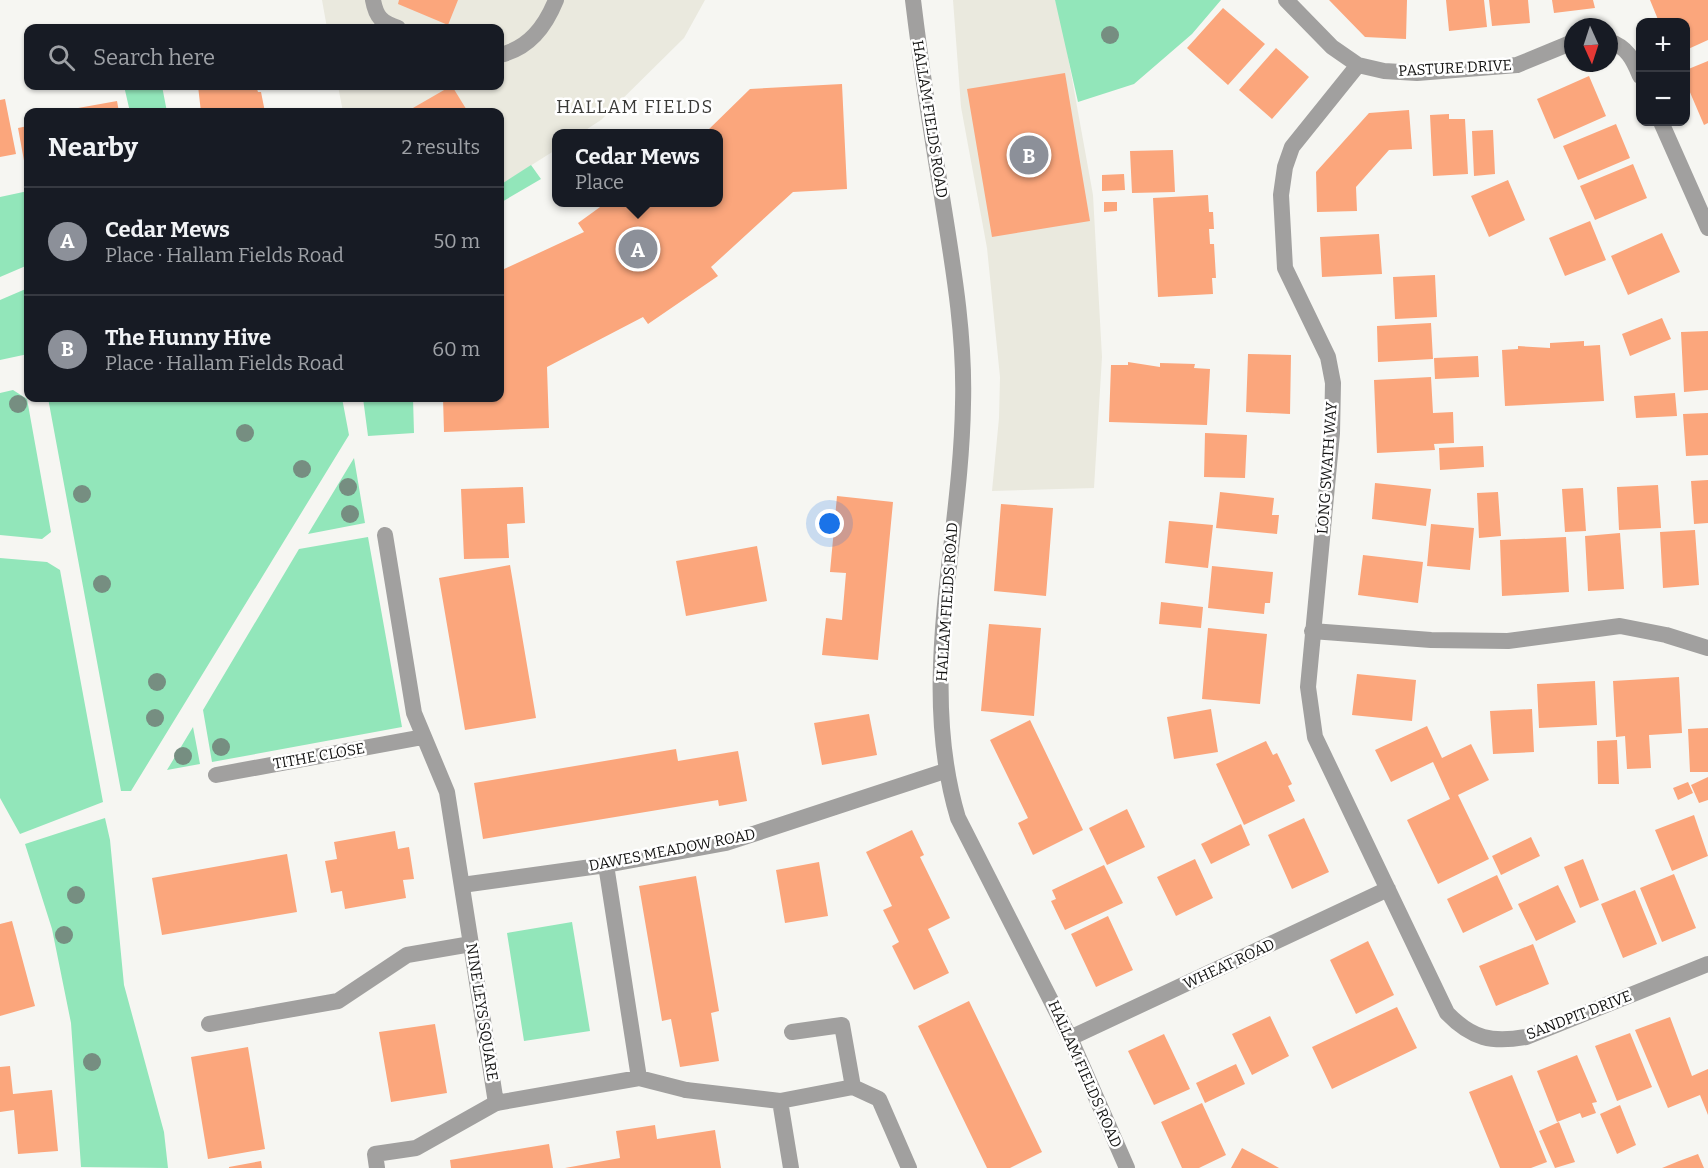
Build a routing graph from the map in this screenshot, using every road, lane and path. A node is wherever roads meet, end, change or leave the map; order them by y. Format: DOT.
graph roads {
  1 [pos="373,0"];
  2 [pos="556,0"];
  3 [pos="913,0"];
  4 [pos="1286,0"];
  5 [pos="386,24"];
  6 [pos="1618,44"];
  7 [pos="1564,46"];
  8 [pos="504,54"];
  9 [pos="1358,64"];
  10 [pos="1639,72"];
  11 [pos="1663,126"];
  12 [pos="1708,228"];
  13 [pos="385,535"];
  14 [pos="1312,631"];
  15 [pos="1708,648"];
  16 [pos="423,737"];
  17 [pos="945,771"];
  18 [pos="216,775"];
  19 [pos="606,865"];
  20 [pos="462,885"];
  21 [pos="1388,889"];
  22 [pos="471,944"];
  23 [pos="1708,964"];
  24 [pos="209,1024"];
  25 [pos="792,1032"];
  26 [pos="1070,1038"];
  27 [pos="639,1078"];
  28 [pos="853,1088"];
  29 [pos="780,1101"];
  30 [pos="496,1102"];
  31 [pos="377,1168"];
  32 [pos="791,1168"];
  33 [pos="909,1168"];
  34 [pos="1127,1168"];
  1 -- 5 [label="street"];
  2 -- 8 [label="street"];
  3 -- 17 [label="street, HALLAM FIELDS ROAD"];
  4 -- 9 [label="street, PASTURE DRIVE"];
  6 -- 10 [label="street"];
  7 -- 9 [label="street, PASTURE DRIVE"];
  9 -- 14 [label="street, LONG SWATH WAY"];
  11 -- 12 [label="street"];
  13 -- 16 [label="street"];
  14 -- 15 [label="street"];
  14 -- 21 [label="street, LONG SWATH WAY"];
  16 -- 18 [label="street, TITHE CLOSE"];
  16 -- 20 [label="street"];
  17 -- 19 [label="street, DAWES MEADOW ROAD"];
  17 -- 26 [label="street, HALLAM FIELDS ROAD"];
  19 -- 20 [label="street, DAWES MEADOW ROAD"];
  19 -- 27 [label="street"];
  20 -- 22 [label="street, NINE LEYS SQUARE"];
  21 -- 23 [label="street, SANDPIT DRIVE"];
  21 -- 26 [label="street, WHEAT ROAD"];
  22 -- 24 [label="street"];
  22 -- 30 [label="street, NINE LEYS SQUARE"];
  25 -- 28 [label="street"];
  26 -- 34 [label="street, HALLAM FIELDS ROAD"];
  27 -- 29 [label="street"];
  27 -- 30 [label="street, NINE LEYS SQUARE"];
  28 -- 29 [label="street"];
  28 -- 33 [label="street"];
  29 -- 32 [label="street"];
  30 -- 31 [label="street"];
}
